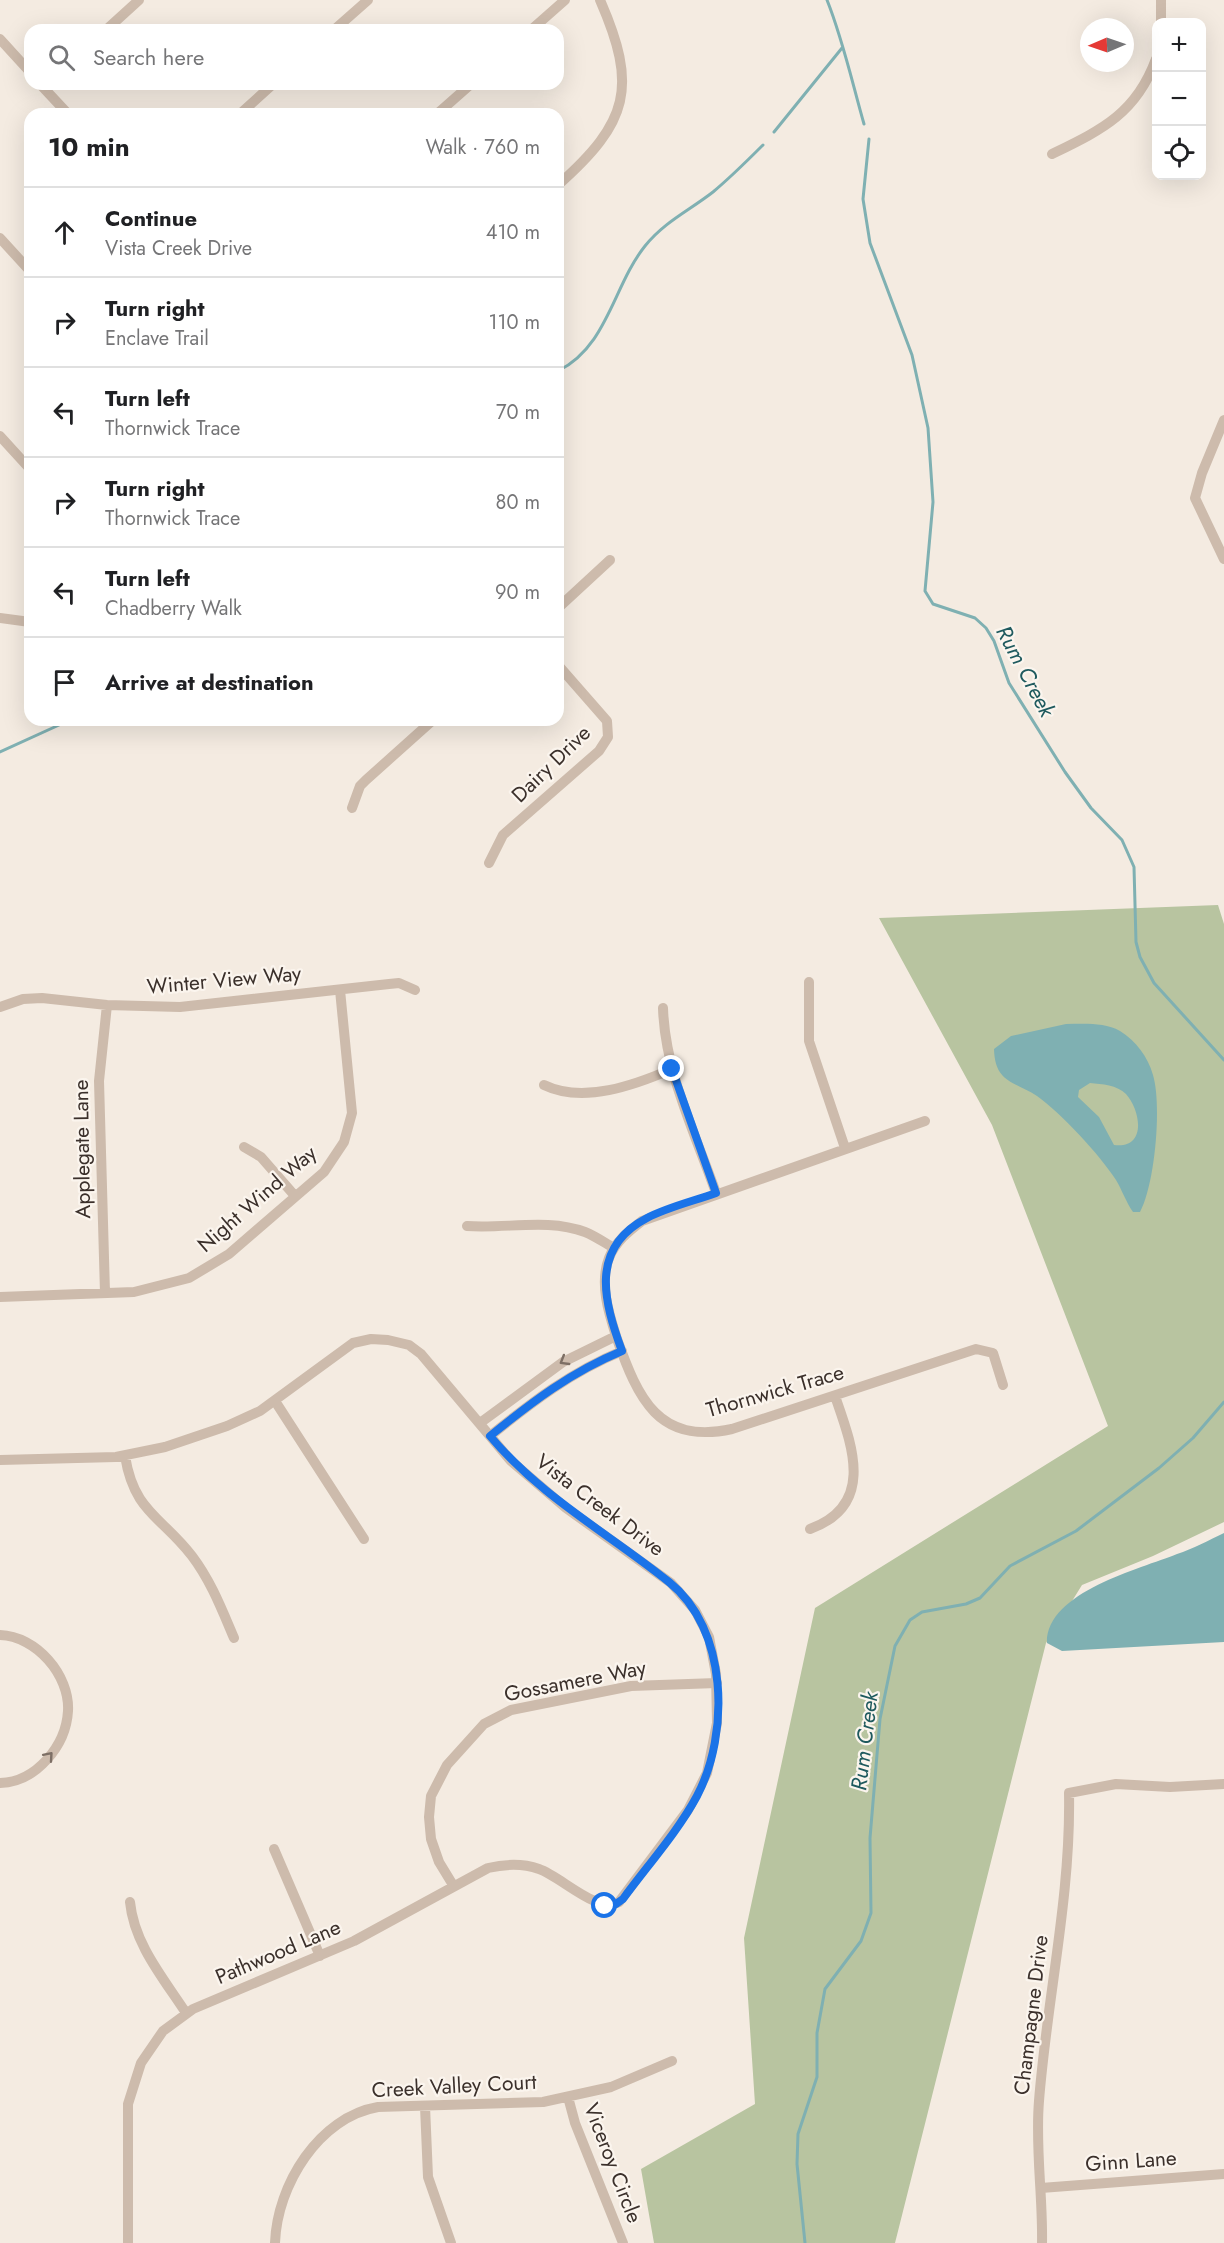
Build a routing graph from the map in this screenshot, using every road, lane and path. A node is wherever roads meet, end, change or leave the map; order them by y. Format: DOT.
graph roads {
  1 [pos="368,0"];
  2 [pos="565,0"];
  3 [pos="600,0"];
  4 [pos="1161,0"];
  5 [pos="136,1"];
  6 [pos="1161,18"];
  7 [pos="112,24"];
  8 [pos="341,24"];
  9 [pos="538,24"];
  10 [pos="0,39"];
  11 [pos="24,65"];
  12 [pos="1152,67"];
  13 [pos="47,90"];
  14 [pos="266,90"];
  15 [pos="464,90"];
  16 [pos="63,108"];
  17 [pos="247,108"];
  18 [pos="444,108"];
  19 [pos="1052,154"];
  20 [pos="564,179"];
  21 [pos="0,238"];
  22 [pos="24,264"];
  23 [pos="1224,420"];
  24 [pos="0,436"];
  25 [pos="24,463"];
  26 [pos="1224,559"];
  27 [pos="610,560"];
  28 [pos="564,602"];
  29 [pos="0,618"];
  30 [pos="24,621"];
  31 [pos="564,672"];
  32 [pos="426,726"];
  33 [pos="352,808"];
  34 [pos="489,862"];
  35 [pos="809,982"];
  36 [pos="340,990"];
  37 [pos="415,990"];
  38 [pos="107,1005"];
  39 [pos="0,1007"];
  40 [pos="663,1008"];
  41 [pos="672,1069"];
  42 [pos="544,1085"];
  43 [pos="925,1120"];
  44 [pos="244,1147"];
  45 [pos="845,1148"];
  46 [pos="716,1193"];
  47 [pos="295,1196"];
  48 [pos="467,1226"];
  49 [pos="614,1248"];
  50 [pos="105,1293"];
  51 [pos="0,1297"];
  52 [pos="616,1336"];
  53 [pos="622,1351"];
  54 [pos="544,1374"];
  55 [pos="555,1385"];
  56 [pos="1003,1385"];
  57 [pos="836,1396"];
  58 [pos="275,1401"];
  59 [pos="480,1423"];
  60 [pos="490,1436"];
  61 [pos="125,1456"];
  62 [pos="0,1460"];
  63 [pos="810,1529"];
  64 [pos="364,1539"];
  65 [pos="0,1635"];
  66 [pos="234,1638"];
  67 [pos="717,1683"];
  68 [pos="0,1783"];
  69 [pos="1224,1784"];
  70 [pos="274,1850"];
  71 [pos="453,1885"];
  72 [pos="130,1902"];
  73 [pos="609,1906"];
  74 [pos="320,1956"];
  75 [pos="186,2013"];
  76 [pos="672,2061"];
  77 [pos="568,2097"];
  78 [pos="425,2106"];
  79 [pos="1224,2175"];
  80 [pos="1041,2188"];
  81 [pos="128,2243"];
  82 [pos="275,2243"];
  83 [pos="451,2243"];
  84 [pos="623,2243"];
  85 [pos="1042,2243"];
  1 -- 8 [label="street"];
  2 -- 9 [label="street"];
  3 -- 20 [label="street"];
  4 -- 6 [label="street"];
  5 -- 7 [label="street"];
  10 -- 11 [label="street"];
  12 -- 19 [label="street"];
  13 -- 16 [label="street"];
  14 -- 17 [label="street"];
  15 -- 18 [label="street"];
  21 -- 22 [label="street"];
  23 -- 26 [label="street"];
  24 -- 25 [label="street"];
  27 -- 28 [label="street"];
  29 -- 30 [label="street"];
  31 -- 34 [label="street, Dairy Drive"];
  32 -- 33 [label="street"];
  35 -- 45 [label="street"];
  36 -- 37 [label="street, Winter View Way"];
  36 -- 38 [label="street, Winter View Way"];
  36 -- 47 [label="street, Night Wind Way"];
  38 -- 39 [label="street, Winter View Way"];
  38 -- 50 [label="street, Applegate Lane"];
  40 -- 41 [label="street"];
  41 -- 42 [label="street"];
  41 -- 46 [label="street"];
  43 -- 45 [label="street, Thornwick Trace"];
  44 -- 47 [label="street"];
  45 -- 46 [label="street, Thornwick Trace"];
  46 -- 49 [label="street, Thornwick Trace"];
  47 -- 50 [label="street, Night Wind Way"];
  48 -- 49 [label="street"];
  49 -- 52 [label="street, Thornwick Trace"];
  50 -- 51 [label="street, Night Wind Way"];
  52 -- 53 [label="street, Thornwick Trace"];
  52 -- 54 [label="street, one-way"];
  53 -- 55 [label="street"];
  53 -- 57 [label="street, Thornwick Trace"];
  54 -- 55 [label="street"];
  54 -- 59 [label="street"];
  55 -- 60 [label="street"];
  56 -- 57 [label="street, Thornwick Trace"];
  57 -- 63 [label="street"];
  58 -- 59 [label="street, Vista Creek Drive"];
  58 -- 61 [label="street, Vista Creek Drive"];
  58 -- 64 [label="street"];
  59 -- 60 [label="street, Vista Creek Drive"];
  60 -- 67 [label="street, Vista Creek Drive"];
  61 -- 62 [label="street, Vista Creek Drive"];
  61 -- 66 [label="street"];
  68 -- 65 [label="street, one-way"];
  67 -- 71 [label="street, Gossamere Way"];
  67 -- 73 [label="street, Vista Creek Drive"];
  69 -- 80 [label="street, Champagne Drive"];
  70 -- 74 [label="street"];
  71 -- 73 [label="street, Pathwood Lane"];
  71 -- 74 [label="street, Pathwood Lane"];
  72 -- 75 [label="street"];
  74 -- 75 [label="street, Pathwood Lane"];
  75 -- 81 [label="street, Pathwood Lane"];
  76 -- 77 [label="street, Creek Valley Court"];
  77 -- 78 [label="street, Creek Valley Court"];
  77 -- 84 [label="street, Viceroy Circle"];
  78 -- 82 [label="street, Creek Valley Court"];
  78 -- 83 [label="street"];
  79 -- 80 [label="street, Ginn Lane"];
  80 -- 85 [label="street, Champagne Drive"];
}
